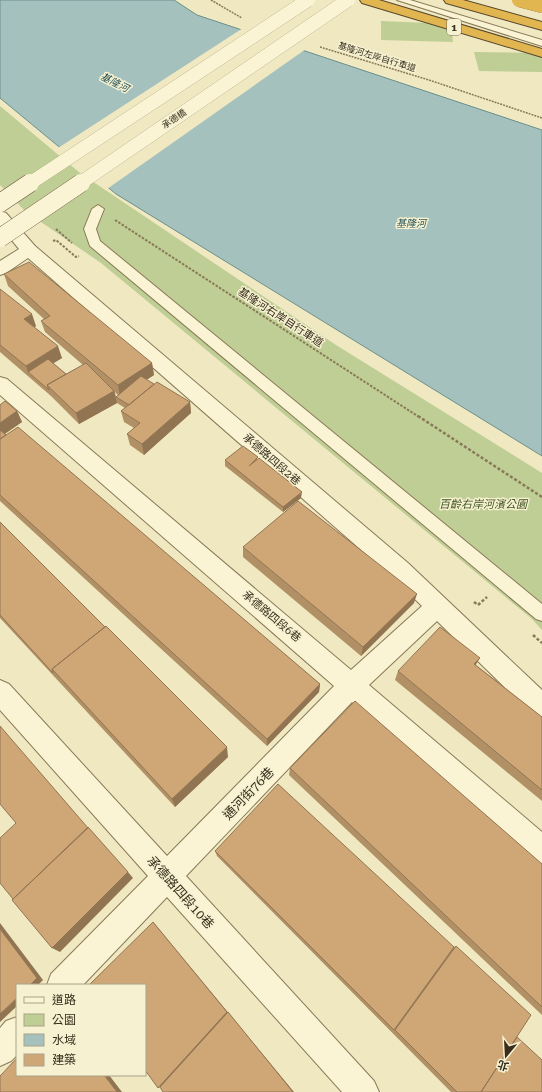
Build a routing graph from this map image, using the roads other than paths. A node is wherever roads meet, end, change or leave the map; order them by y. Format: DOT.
graph roads {
  1 [pos="308,0"];
  2 [pos="348,0"];
  3 [pos="366,0"];
  4 [pos="401,0"];
  5 [pos="450,0"];
  6 [pos="512,0"];
  7 [pos="521,1"];
  8 [pos="542,6"];
  9 [pos="542,10"];
  10 [pos="542,26"];
  11 [pos="542,43"];
  12 [pos="542,53"];
  13 [pos="0,203"];
  14 [pos="98,209"];
  15 [pos="0,216"];
  16 [pos="0,238"];
  17 [pos="30,250"];
  18 [pos="0,268"];
  19 [pos="0,384"];
  20 [pos="438,606"];
  21 [pos="542,614"];
  22 [pos="352,685"];
  23 [pos="0,692"];
  24 [pos="542,707"];
  25 [pos="542,850"];
  26 [pos="167,876"];
  27 [pos="63,984"];
  28 [pos="16,1033"];
  29 [pos="0,1050"];
  30 [pos="363,1092"];
  1 -- 13 [label="street, bridge"];
  2 -- 16 [label="street, 承德橋, bridge"];
  3 -- 12 [label="highway, 1"];
  4 -- 11 [label="lane"];
  5 -- 10 [label="highway, 1"];
  6 -- 7 [label="lane"];
  7 -- 8 [label="highway, bridge"];
  7 -- 9 [label="street"];
  14 -- 21 [label="lane"];
  15 -- 17 [label="street, 承德路四段2巷"];
  17 -- 18 [label="street"];
  17 -- 20 [label="street, 承德路四段2巷"];
  19 -- 22 [label="street, 承德路四段6巷"];
  20 -- 22 [label="street, 通河街76巷"];
  20 -- 24 [label="street, 承德路四段2巷"];
  22 -- 25 [label="street, 承德路四段6巷"];
  22 -- 26 [label="street, 通河街76巷"];
  23 -- 26 [label="street, 承德路四段10巷"];
  26 -- 27 [label="street, 通河街76巷"];
  26 -- 30 [label="street, 承德路四段10巷"];
  28 -- 29 [label="street"];
}
